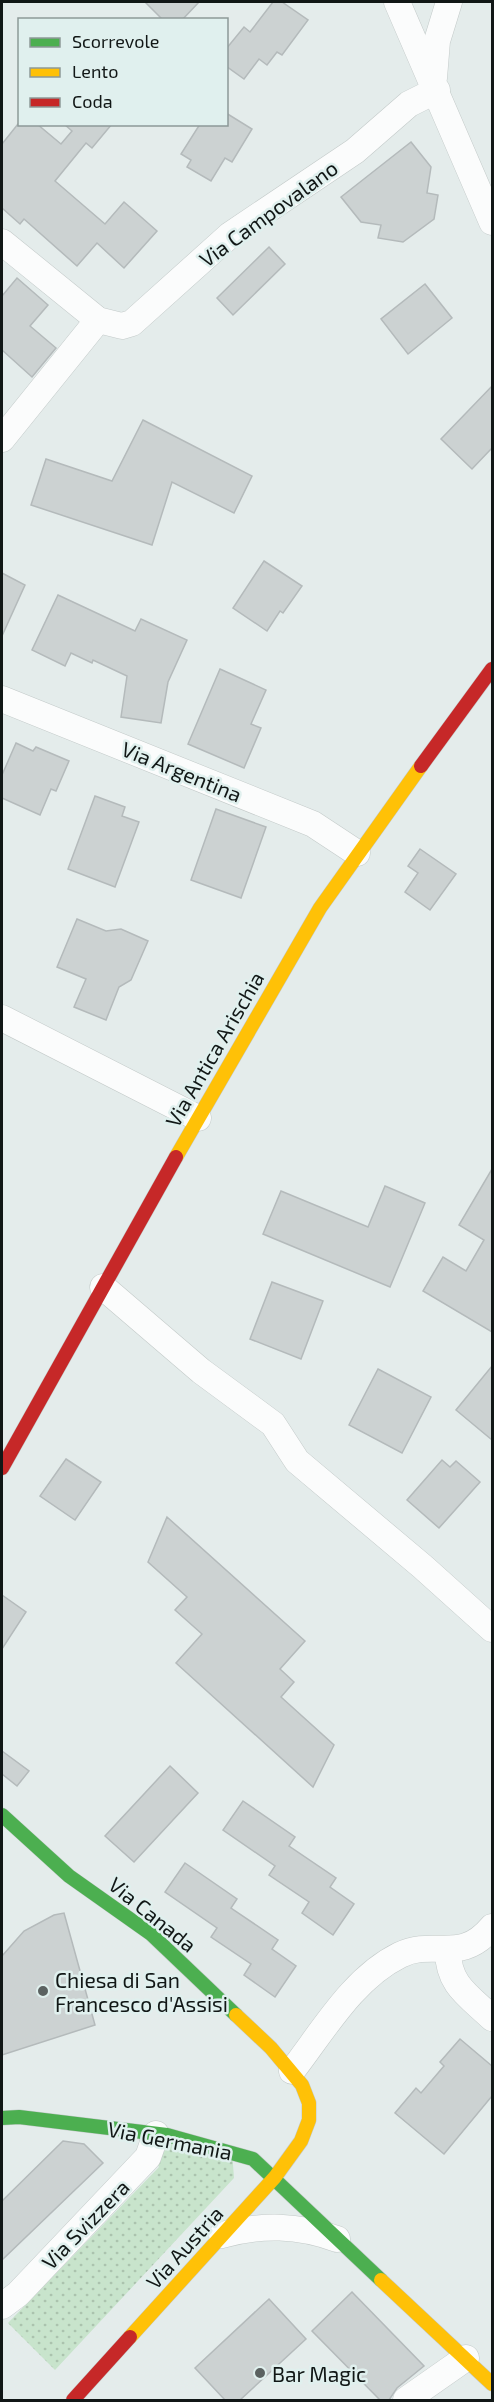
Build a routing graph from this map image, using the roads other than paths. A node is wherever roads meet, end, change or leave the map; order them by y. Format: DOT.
graph roads {
  1 [pos="397,2"];
  2 [pos="420,2"];
  3 [pos="449,2"];
  4 [pos="409,26"];
  5 [pos="436,87"];
  6 [pos="492,222"];
  7 [pos="2,242"];
  8 [pos="98,320"];
  9 [pos="2,439"];
  10 [pos="492,669"];
  11 [pos="2,699"];
  12 [pos="357,853"];
  13 [pos="2,1018"];
  14 [pos="198,1118"];
  15 [pos="103,1287"];
  16 [pos="2,1468"];
  17 [pos="492,1629"];
  18 [pos="2,1815"];
  19 [pos="492,1928"];
  20 [pos="448,1951"];
  21 [pos="492,2018"];
  22 [pos="292,2071"];
  23 [pos="310,2111"];
  24 [pos="2,2118"];
  25 [pos="156,2134"];
  26 [pos="275,2177"];
  27 [pos="222,2235"];
  28 [pos="343,2241"];
  29 [pos="2,2306"];
  30 [pos="465,2358"];
  31 [pos="492,2384"];
  32 [pos="73,2400"];
  33 [pos="406,2400"];
  1 -- 4 [label="street"];
  2 -- 4 [label="street"];
  3 -- 4 [label="street"];
  3 -- 5 [label="street"];
  4 -- 5 [label="street"];
  5 -- 6 [label="street"];
  5 -- 8 [label="street, Via Campovalano"];
  7 -- 8 [label="street"];
  8 -- 9 [label="street"];
  10 -- 12 [label="street, Via Antica Arischia"];
  11 -- 12 [label="street, Via Argentina"];
  12 -- 14 [label="street, Via Antica Arischia"];
  13 -- 14 [label="street"];
  14 -- 15 [label="street, Via Antica Arischia"];
  15 -- 16 [label="street, Via Antica Arischia"];
  15 -- 17 [label="street"];
  18 -- 22 [label="street, Via Canada"];
  19 -- 20 [label="street"];
  20 -- 21 [label="street"];
  20 -- 22 [label="street"];
  22 -- 23 [label="street, Via Canada"];
  23 -- 26 [label="street, Via Austria"];
  24 -- 25 [label="street, Via Germania"];
  25 -- 26 [label="street, Via Germania"];
  25 -- 29 [label="street, Via Svizzera"];
  26 -- 27 [label="street, Via Austria"];
  26 -- 28 [label="street, Via Germania"];
  27 -- 28 [label="street, Via Germania"];
  27 -- 32 [label="street, Via Austria"];
  28 -- 30 [label="street, Via Germania"];
  30 -- 31 [label="street, Via Germania"];
  30 -- 33 [label="street"];
}
